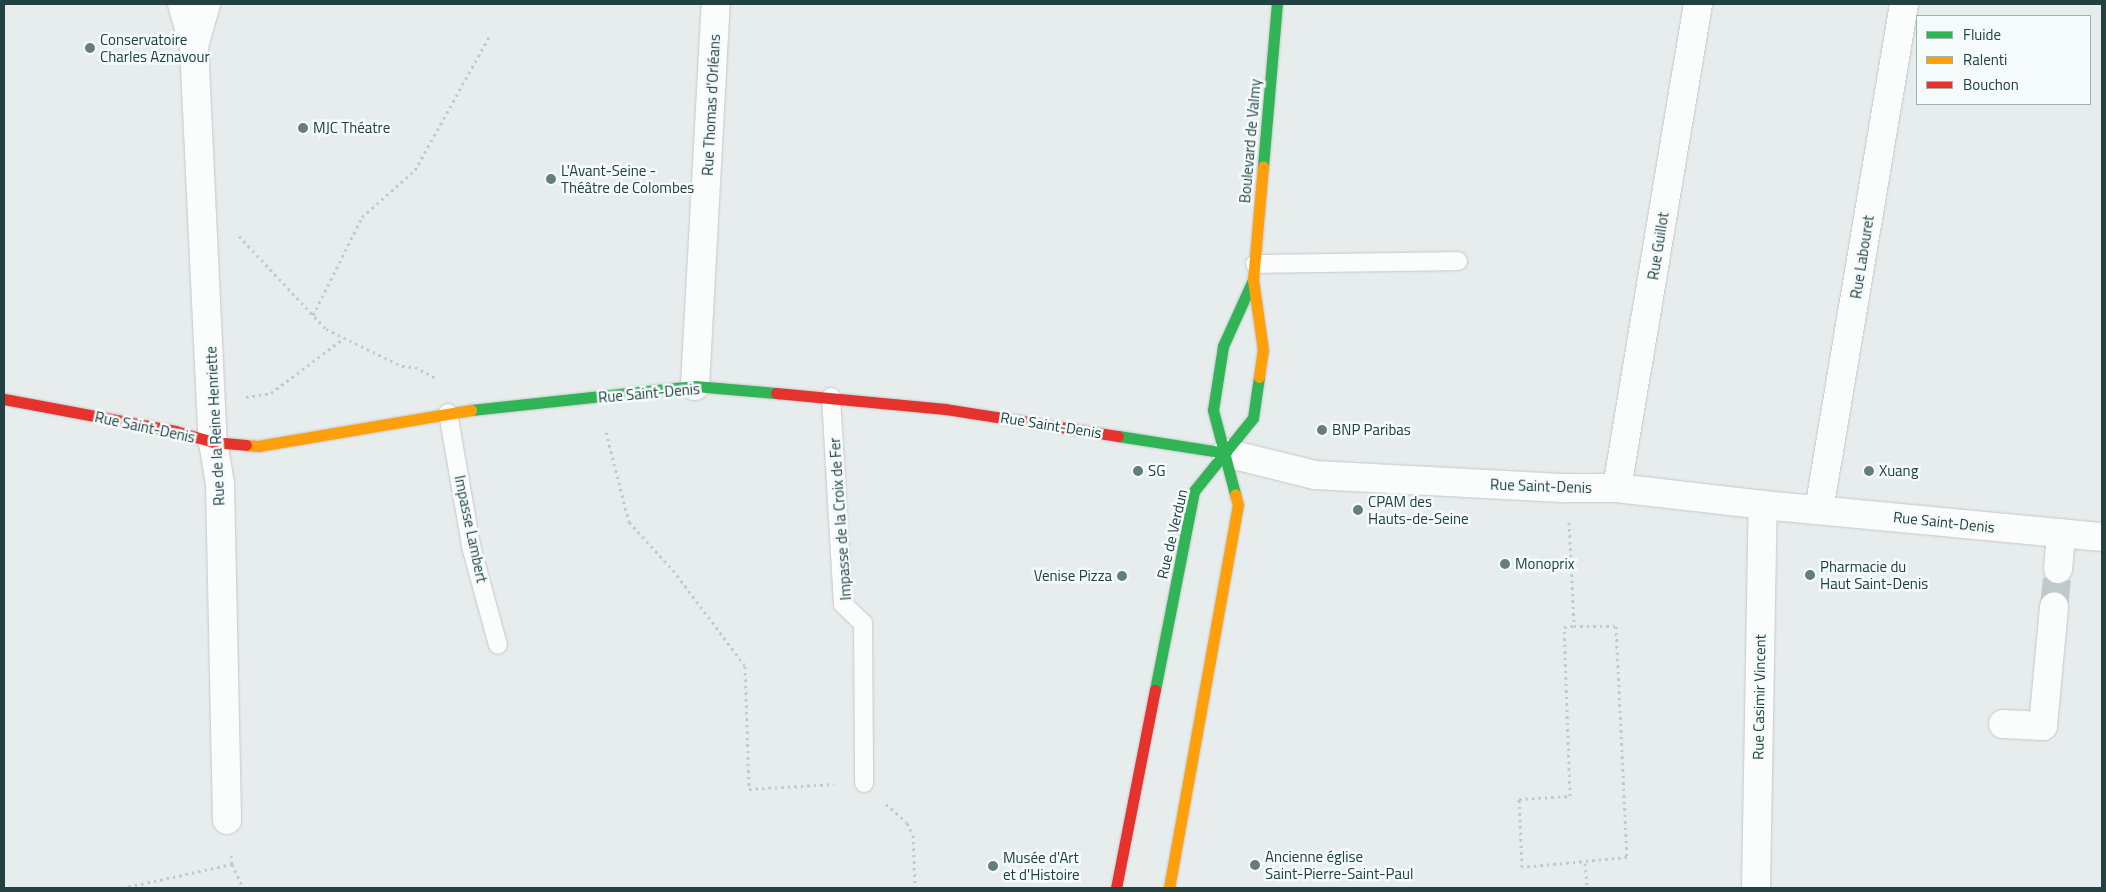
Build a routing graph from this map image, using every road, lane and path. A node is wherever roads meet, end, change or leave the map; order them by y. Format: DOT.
graph roads {
  1 [pos="182,4"];
  2 [pos="206,4"];
  3 [pos="716,4"];
  4 [pos="1277,4"];
  5 [pos="1698,4"];
  6 [pos="1904,4"];
  7 [pos="488,37"];
  8 [pos="194,46"];
  9 [pos="201,199"];
  10 [pos="1458,261"];
  11 [pos="1254,272"];
  12 [pos="313,315"];
  13 [pos="344,338"];
  14 [pos="444,382"];
  15 [pos="695,386"];
  16 [pos="601,397"];
  17 [pos="831,397"];
  18 [pos="241,398"];
  19 [pos="4,399"];
  20 [pos="448,413"];
  21 [pos="213,442"];
  22 [pos="1226,453"];
  23 [pos="1567,488"];
  24 [pos="1617,488"];
  25 [pos="1763,505"];
  26 [pos="1819,510"];
  27 [pos="2061,533"];
  28 [pos="2102,537"];
  29 [pos="2058,569"];
  30 [pos="2054,607"];
  31 [pos="1574,626"];
  32 [pos="498,645"];
  33 [pos="2003,724"];
  34 [pos="864,783"];
  35 [pos="227,820"];
  36 [pos="1586,863"];
  37 [pos="232,864"];
  38 [pos="122,888"];
  39 [pos="242,888"];
  40 [pos="915,888"];
  41 [pos="1116,888"];
  42 [pos="1170,888"];
  43 [pos="1587,888"];
  44 [pos="1756,888"];
  1 -- 8 [label="street, Rue de la Reine Henriette"];
  2 -- 8 [label="street"];
  3 -- 15 [label="street, Rue Thomas d'Orléans"];
  4 -- 11 [label="main road, Boulevard de Valmy"];
  5 -- 24 [label="street, Rue Guillot"];
  6 -- 26 [label="street, Rue Labouret"];
  7 -- 12 [label="path"];
  8 -- 9 [label="street, Rue de la Reine Henriette"];
  9 -- 12 [label="path"];
  9 -- 21 [label="street, Rue de la Reine Henriette"];
  10 -- 11 [label="lane"];
  11 -- 22 [label="main road, Boulevard de Valmy"];
  11 -- 22 [label="main road, Boulevard de Valmy"];
  12 -- 13 [label="path"];
  13 -- 14 [label="path"];
  13 -- 18 [label="path"];
  15 -- 16 [label="main road, Rue Saint-Denis"];
  15 -- 17 [label="main road, Rue Saint-Denis"];
  16 -- 20 [label="main road, Rue Saint-Denis"];
  16 -- 34 [label="path"];
  17 -- 22 [label="main road, Rue Saint-Denis"];
  17 -- 34 [label="lane, Impasse de la Croix de Fer"];
  19 -- 21 [label="main road, Rue Saint-Denis"];
  20 -- 21 [label="main road, Rue Saint-Denis"];
  20 -- 32 [label="lane, Impasse Lambert"];
  21 -- 35 [label="street, Rue de la Reine Henriette"];
  22 -- 23 [label="street, Rue Saint-Denis"];
  22 -- 41 [label="main road, Rue de Verdun"];
  22 -- 42 [label="main road"];
  23 -- 24 [label="street, Rue Saint-Denis"];
  23 -- 31 [label="path"];
  24 -- 25 [label="street, Rue Saint-Denis"];
  25 -- 26 [label="street, Rue Saint-Denis"];
  25 -- 44 [label="street, Rue Casimir Vincent"];
  26 -- 27 [label="street, Rue Saint-Denis"];
  27 -- 28 [label="street, Rue Saint-Denis"];
  27 -- 29 [label="street"];
  30 -- 33 [label="street"];
  31 -- 36 [label="path"];
  31 -- 36 [label="path"];
  34 -- 40 [label="path"];
  35 -- 37 [label="path"];
  36 -- 43 [label="path"];
  37 -- 38 [label="path"];
  37 -- 39 [label="path"];
}
